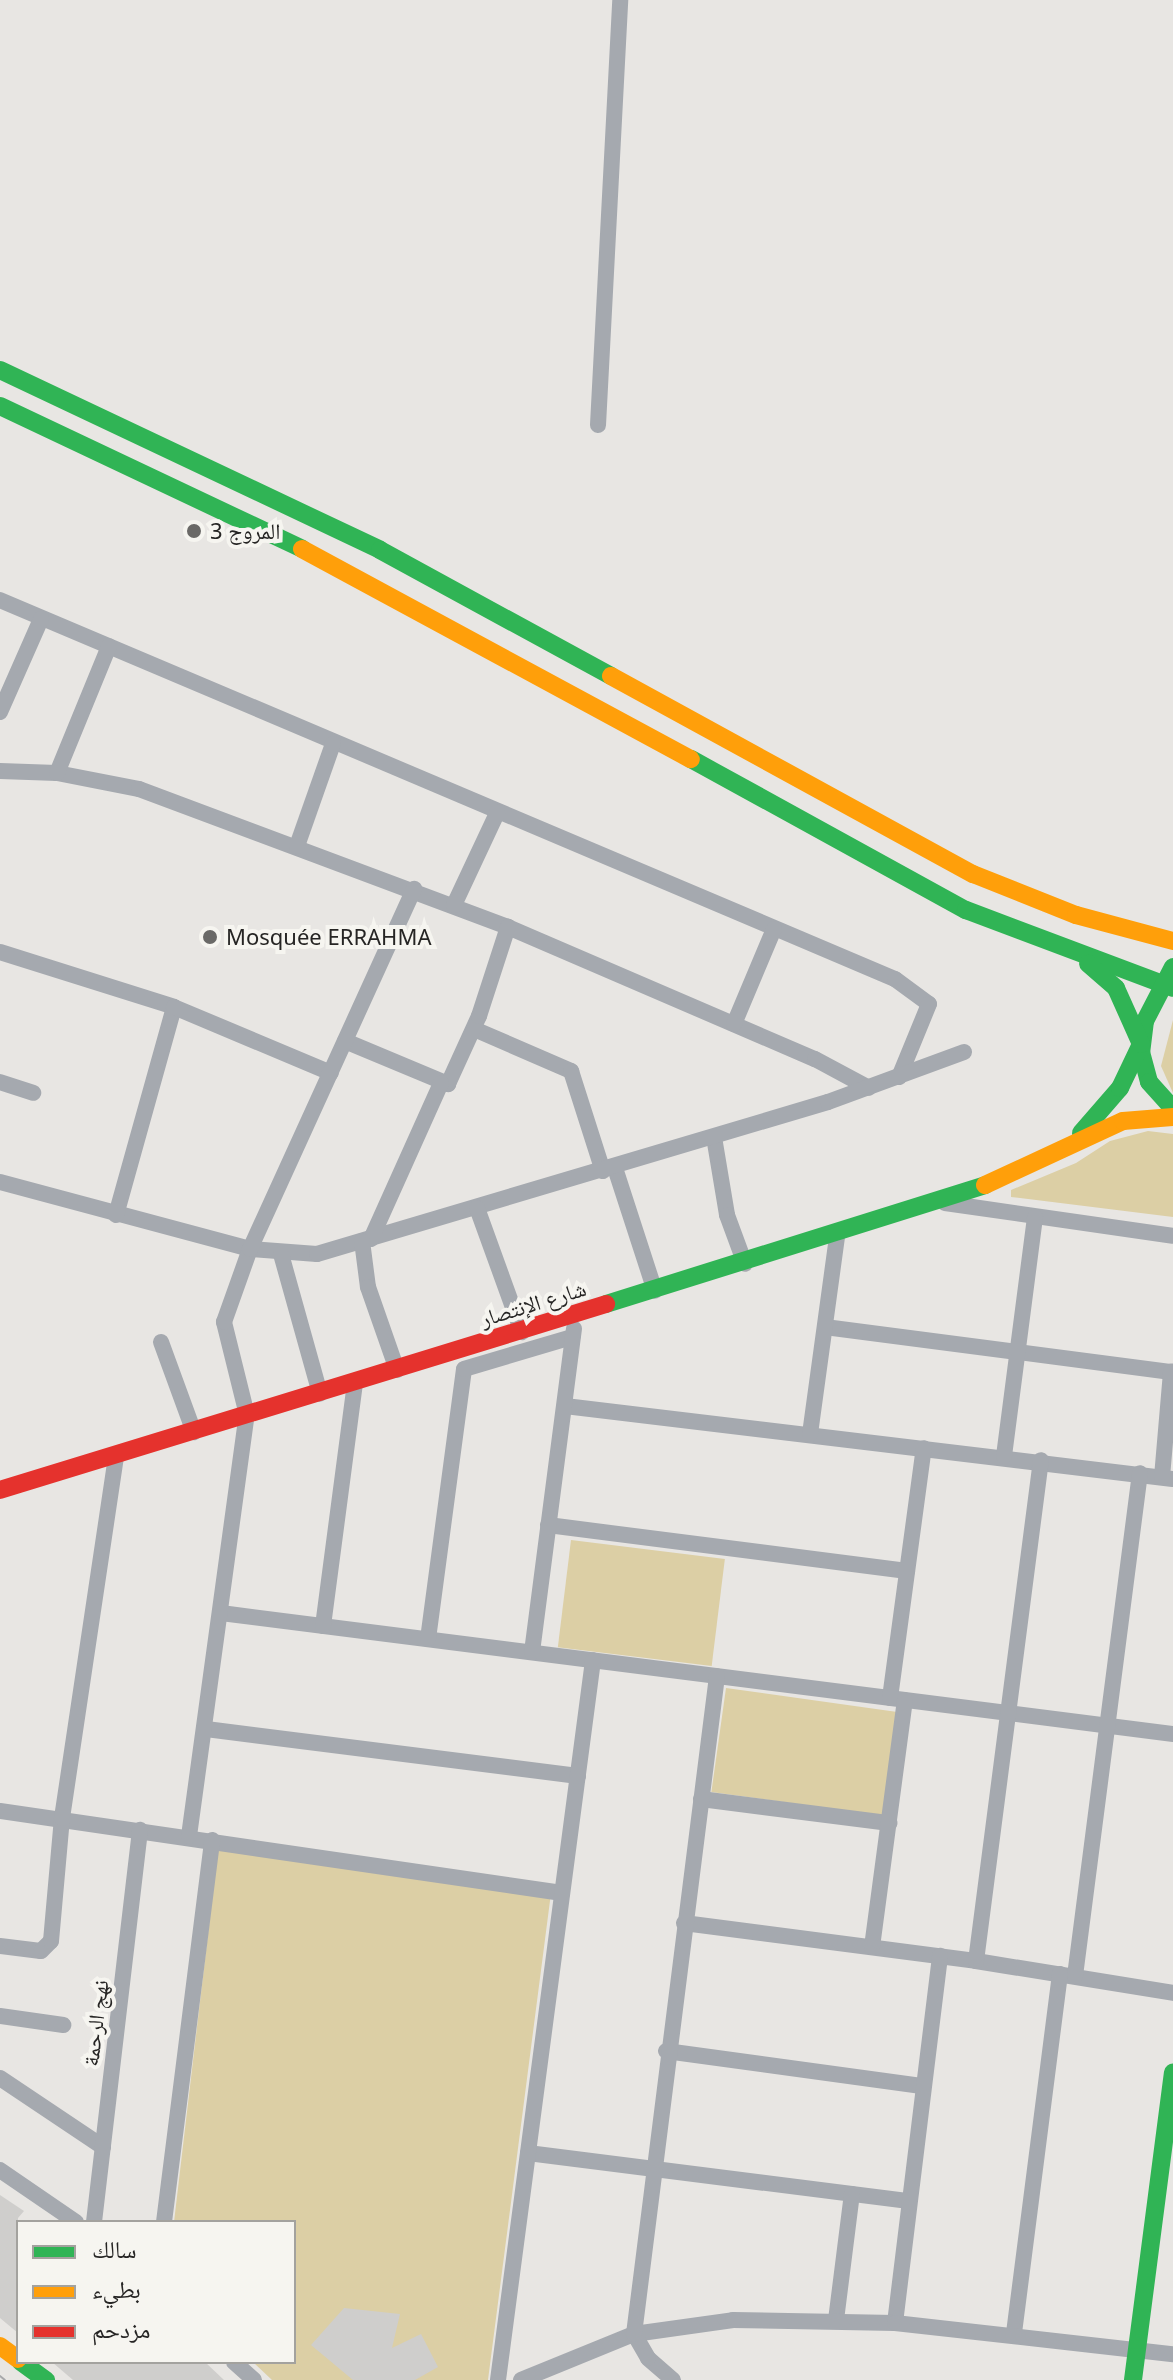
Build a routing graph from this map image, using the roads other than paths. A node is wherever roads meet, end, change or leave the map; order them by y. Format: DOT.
graph roads {
  1 [pos="620,0"];
  2 [pos="0,370"];
  3 [pos="0,406"];
  4 [pos="598,425"];
  5 [pos="0,600"];
  6 [pos="41,619"];
  7 [pos="109,646"];
  8 [pos="0,712"];
  9 [pos="333,744"];
  10 [pos="0,771"];
  11 [pos="57,773"];
  12 [pos="497,813"];
  13 [pos="297,846"];
  14 [pos="414,889"];
  15 [pos="454,905"];
  16 [pos="508,927"];
  17 [pos="774,929"];
  18 [pos="1173,941"];
  19 [pos="0,952"];
  20 [pos="1073,952"];
  21 [pos="1173,967"];
  22 [pos="1167,986"];
  23 [pos="174,1007"];
  24 [pos="734,1024"];
  25 [pos="474,1029"];
  26 [pos="345,1041"];
  27 [pos="1141,1044"];
  28 [pos="964,1052"];
  29 [pos="331,1073"];
  30 [pos="899,1077"];
  31 [pos="0,1082"];
  32 [pos="441,1083"];
  33 [pos="869,1088"];
  34 [pos="33,1093"];
  35 [pos="1173,1109"];
  36 [pos="1173,1117"];
  37 [pos="714,1137"];
  38 [pos="1073,1143"];
  39 [pos="609,1170"];
  40 [pos="0,1182"];
  41 [pos="940,1202"];
  42 [pos="477,1208"];
  43 [pos="116,1215"];
  44 [pos="1035,1217"];
  45 [pos="837,1236"];
  46 [pos="1173,1236"];
  47 [pos="366,1240"];
  48 [pos="250,1249"];
  49 [pos="281,1254"];
  50 [pos="745,1264"];
  51 [pos="655,1291"];
  52 [pos="576,1315"];
  53 [pos="825,1327"];
  54 [pos="522,1332"];
  55 [pos="572,1337"];
  56 [pos="161,1342"];
  57 [pos="1018,1352"];
  58 [pos="397,1370"];
  59 [pos="1172,1372"];
  60 [pos="355,1383"];
  61 [pos="320,1394"];
  62 [pos="565,1406"];
  63 [pos="247,1415"];
  64 [pos="194,1432"];
  65 [pos="810,1434"];
  66 [pos="924,1448"];
  67 [pos="116,1455"];
  68 [pos="1004,1456"];
  69 [pos="1041,1460"];
  70 [pos="1140,1473"];
  71 [pos="1168,1478"];
  72 [pos="0,1490"];
  73 [pos="548,1525"];
  74 [pos="907,1571"];
  75 [pos="221,1613"];
  76 [pos="323,1626"];
  77 [pos="428,1639"];
  78 [pos="532,1652"];
  79 [pos="593,1660"];
  80 [pos="717,1676"];
  81 [pos="898,1699"];
  82 [pos="1008,1713"];
  83 [pos="1107,1726"];
  84 [pos="206,1729"];
  85 [pos="1173,1734"];
  86 [pos="578,1776"];
  87 [pos="701,1799"];
  88 [pos="0,1811"];
  89 [pos="62,1818"];
  90 [pos="889,1823"];
  91 [pos="140,1830"];
  92 [pos="189,1836"];
  93 [pos="212,1840"];
  94 [pos="562,1893"];
  95 [pos="684,1923"];
  96 [pos="0,1946"];
  97 [pos="872,1947"];
  98 [pos="940,1956"];
  99 [pos="976,1961"];
  100 [pos="1067,1975"];
  101 [pos="1173,1993"];
  102 [pos="0,2016"];
  103 [pos="63,2025"];
  104 [pos="666,2051"];
  105 [pos="1173,2073"];
  106 [pos="0,2078"];
  107 [pos="922,2086"];
  108 [pos="103,2147"];
  109 [pos="528,2153"];
  110 [pos="1168,2154"];
  111 [pos="651,2168"];
  112 [pos="0,2170"];
  113 [pos="852,2194"];
  114 [pos="907,2201"];
  115 [pos="73,2220"];
  116 [pos="94,2220"];
  117 [pos="164,2220"];
  118 [pos="836,2320"];
  119 [pos="895,2323"];
  120 [pos="1014,2333"];
  121 [pos="634,2334"];
  122 [pos="1137,2349"];
  123 [pos="1173,2354"];
  124 [pos="24,2364"];
  125 [pos="236,2364"];
  126 [pos="46,2380"];
  127 [pos="254,2380"];
  128 [pos="498,2380"];
  129 [pos="521,2380"];
  130 [pos="673,2380"];
  131 [pos="1133,2380"];
  1 -- 4 [label="street"];
  2 -- 18 [label="main road"];
  3 -- 20 [label="main road"];
  5 -- 6 [label="street"];
  6 -- 7 [label="street"];
  6 -- 8 [label="street"];
  7 -- 9 [label="street"];
  7 -- 11 [label="street"];
  9 -- 12 [label="street"];
  9 -- 13 [label="street"];
  10 -- 11 [label="street"];
  11 -- 13 [label="street"];
  12 -- 15 [label="street"];
  12 -- 17 [label="street"];
  13 -- 14 [label="street"];
  14 -- 15 [label="street"];
  14 -- 26 [label="street"];
  15 -- 16 [label="street"];
  16 -- 24 [label="street"];
  16 -- 25 [label="street"];
  17 -- 24 [label="street"];
  17 -- 30 [label="street"];
  19 -- 23 [label="street"];
  20 -- 22 [label="main road"];
  20 -- 27 [label="main road"];
  21 -- 22 [label="main road"];
  22 -- 27 [label="main road"];
  23 -- 29 [label="street"];
  23 -- 43 [label="street"];
  24 -- 33 [label="street"];
  25 -- 32 [label="street"];
  25 -- 39 [label="street"];
  26 -- 29 [label="street"];
  26 -- 32 [label="street"];
  27 -- 35 [label="main road"];
  27 -- 38 [label="main road"];
  28 -- 30 [label="street"];
  29 -- 48 [label="street"];
  30 -- 33 [label="street"];
  31 -- 34 [label="street"];
  32 -- 47 [label="street"];
  33 -- 37 [label="street"];
  36 -- 38 [label="main road"];
  37 -- 39 [label="street"];
  37 -- 50 [label="street"];
  38 -- 41 [label="main road, شارع الإنتصار"];
  39 -- 42 [label="street"];
  39 -- 51 [label="street"];
  40 -- 43 [label="street"];
  41 -- 44 [label="street"];
  41 -- 45 [label="main road, شارع الإنتصار"];
  42 -- 47 [label="street"];
  42 -- 54 [label="street"];
  43 -- 48 [label="street"];
  44 -- 46 [label="street"];
  44 -- 57 [label="street"];
  45 -- 50 [label="main road, شارع الإنتصار"];
  45 -- 53 [label="street"];
  47 -- 49 [label="street"];
  47 -- 58 [label="street"];
  48 -- 49 [label="street"];
  48 -- 63 [label="street"];
  49 -- 61 [label="street"];
  50 -- 51 [label="main road, شارع الإنتصار"];
  51 -- 52 [label="main road, شارع الإنتصار"];
  52 -- 54 [label="main road, شارع الإنتصار"];
  52 -- 55 [label="street"];
  53 -- 57 [label="street"];
  53 -- 65 [label="street"];
  54 -- 58 [label="main road, شارع الإنتصار"];
  55 -- 62 [label="street"];
  55 -- 77 [label="street"];
  56 -- 64 [label="street"];
  57 -- 59 [label="street"];
  57 -- 68 [label="street"];
  58 -- 60 [label="main road, شارع الإنتصار"];
  59 -- 71 [label="street"];
  60 -- 61 [label="main road, شارع الإنتصار"];
  60 -- 76 [label="street"];
  61 -- 63 [label="main road, شارع الإنتصار"];
  62 -- 65 [label="street"];
  62 -- 73 [label="street"];
  63 -- 64 [label="main road, شارع الإنتصار"];
  63 -- 75 [label="street"];
  64 -- 67 [label="main road, شارع الإنتصار"];
  65 -- 66 [label="street"];
  66 -- 68 [label="street"];
  66 -- 74 [label="street"];
  67 -- 72 [label="main road, شارع الإنتصار"];
  67 -- 89 [label="street"];
  68 -- 69 [label="street"];
  69 -- 70 [label="street"];
  69 -- 82 [label="street"];
  70 -- 71 [label="street"];
  70 -- 83 [label="street"];
  73 -- 74 [label="street"];
  73 -- 78 [label="street"];
  74 -- 81 [label="street"];
  75 -- 76 [label="street"];
  75 -- 84 [label="street"];
  76 -- 77 [label="street"];
  77 -- 78 [label="street"];
  78 -- 79 [label="street"];
  79 -- 80 [label="street"];
  79 -- 86 [label="street"];
  80 -- 81 [label="street"];
  80 -- 87 [label="street"];
  81 -- 82 [label="street"];
  81 -- 90 [label="street"];
  82 -- 83 [label="street"];
  82 -- 99 [label="street"];
  83 -- 85 [label="street"];
  83 -- 100 [label="street"];
  84 -- 86 [label="street"];
  84 -- 92 [label="street"];
  86 -- 94 [label="street"];
  87 -- 90 [label="street"];
  87 -- 95 [label="street"];
  88 -- 89 [label="street"];
  89 -- 91 [label="street"];
  89 -- 96 [label="street"];
  90 -- 97 [label="street"];
  91 -- 92 [label="street"];
  91 -- 108 [label="street, نهج الرحمة"];
  92 -- 93 [label="street"];
  93 -- 94 [label="street"];
  93 -- 117 [label="street"];
  94 -- 109 [label="street"];
  95 -- 97 [label="street"];
  95 -- 104 [label="street"];
  97 -- 98 [label="street"];
  98 -- 99 [label="street"];
  98 -- 107 [label="street"];
  99 -- 100 [label="street"];
  100 -- 101 [label="street"];
  100 -- 120 [label="street"];
  102 -- 103 [label="street"];
  104 -- 107 [label="street"];
  104 -- 111 [label="street"];
  105 -- 110 [label="main road"];
  106 -- 108 [label="street"];
  107 -- 114 [label="street"];
  108 -- 116 [label="street, نهج الرحمة"];
  109 -- 111 [label="street"];
  109 -- 128 [label="street"];
  110 -- 122 [label="main road"];
  111 -- 113 [label="street"];
  111 -- 121 [label="street"];
  112 -- 115 [label="street"];
  113 -- 114 [label="street"];
  113 -- 118 [label="street"];
  114 -- 119 [label="street"];
  118 -- 119 [label="street"];
  118 -- 121 [label="street"];
  119 -- 120 [label="street"];
  120 -- 122 [label="street"];
  121 -- 129 [label="street"];
  121 -- 130 [label="street"];
  122 -- 123 [label="street"];
  122 -- 131 [label="main road"];
  124 -- 126 [label="main road"];
  125 -- 127 [label="street"];
}
